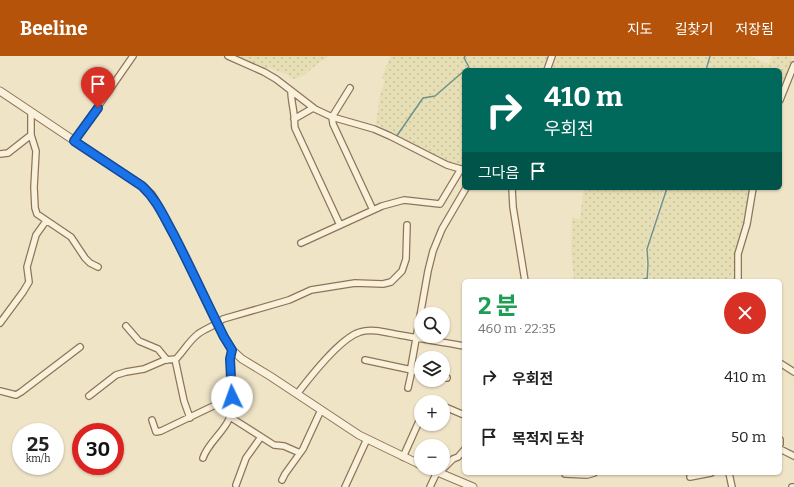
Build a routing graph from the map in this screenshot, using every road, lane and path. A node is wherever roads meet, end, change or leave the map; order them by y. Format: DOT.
graph roads {
  1 [pos="133,56"];
  2 [pos="228,56"];
  3 [pos="552,56"];
  4 [pos="794,65"];
  5 [pos="548,68"];
  6 [pos="350,88"];
  7 [pos="0,91"];
  8 [pos="290,91"];
  9 [pos="782,95"];
  10 [pos="313,108"];
  11 [pos="31,113"];
  12 [pos="332,117"];
  13 [pos="294,119"];
  14 [pos="31,135"];
  15 [pos="74,141"];
  16 [pos="0,154"];
  17 [pos="462,170"];
  18 [pos="465,190"];
  19 [pos="512,190"];
  20 [pos="753,190"];
  21 [pos="373,210"];
  22 [pos="46,221"];
  23 [pos="340,225"];
  24 [pos="407,225"];
  25 [pos="301,243"];
  26 [pos="98,267"];
  27 [pos="525,279"];
  28 [pos="738,279"];
  29 [pos="422,307"];
  30 [pos="0,323"];
  31 [pos="217,324"];
  32 [pos="126,326"];
  33 [pos="414,338"];
  34 [pos="415,343"];
  35 [pos="446,343"];
  36 [pos="462,346"];
  37 [pos="80,347"];
  38 [pos="232,350"];
  39 [pos="175,359"];
  40 [pos="167,360"];
  41 [pos="365,360"];
  42 [pos="782,364"];
  43 [pos="412,370"];
  44 [pos="794,372"];
  45 [pos="408,388"];
  46 [pos="0,391"];
  47 [pos="297,394"];
  48 [pos="89,396"];
  49 [pos="232,397"];
  50 [pos="450,409"];
  51 [pos="321,410"];
  52 [pos="462,414"];
  53 [pos="230,417"];
  54 [pos="190,418"];
  55 [pos="152,420"];
  56 [pos="415,431"];
  57 [pos="261,437"];
  58 [pos="367,439"];
  59 [pos="782,450"];
  60 [pos="462,452"];
  61 [pos="300,453"];
  62 [pos="794,456"];
  63 [pos="403,457"];
  64 [pos="203,458"];
  65 [pos="414,462"];
  66 [pos="450,462"];
  67 [pos="437,475"];
  68 [pos="443,475"];
  69 [pos="700,475"];
  70 [pos="729,475"];
  71 [pos="690,477"];
  72 [pos="282,480"];
  73 [pos="236,485"];
  74 [pos="345,487"];
  75 [pos="430,487"];
  76 [pos="472,487"];
  77 [pos="732,487"];
  1 -- 15 [label="street"];
  2 -- 8 [label="street"];
  3 -- 5 [label="street"];
  4 -- 9 [label="street"];
  6 -- 12 [label="street"];
  7 -- 11 [label="street"];
  8 -- 10 [label="street"];
  8 -- 13 [label="street"];
  10 -- 12 [label="street"];
  10 -- 13 [label="street"];
  11 -- 14 [label="street"];
  11 -- 15 [label="street"];
  12 -- 17 [label="street"];
  12 -- 21 [label="street"];
  13 -- 23 [label="street"];
  14 -- 16 [label="street"];
  14 -- 22 [label="street"];
  15 -- 31 [label="street"];
  17 -- 21 [label="street"];
  18 -- 29 [label="street"];
  19 -- 27 [label="street"];
  20 -- 28 [label="street"];
  21 -- 23 [label="street"];
  22 -- 26 [label="street"];
  22 -- 30 [label="street"];
  23 -- 25 [label="street"];
  24 -- 31 [label="street"];
  31 -- 38 [label="street"];
  31 -- 39 [label="street"];
  32 -- 40 [label="street"];
  33 -- 47 [label="street"];
  34 -- 43 [label="street"];
  35 -- 36 [label="street"];
  37 -- 46 [label="street"];
  38 -- 47 [label="street"];
  38 -- 49 [label="street"];
  39 -- 40 [label="street"];
  39 -- 54 [label="street"];
  40 -- 48 [label="street"];
  41 -- 43 [label="street"];
  42 -- 44 [label="street"];
  43 -- 45 [label="street"];
  47 -- 51 [label="street"];
  49 -- 53 [label="street"];
  49 -- 54 [label="street"];
  50 -- 52 [label="street"];
  51 -- 58 [label="street"];
  51 -- 61 [label="street"];
  53 -- 57 [label="street"];
  53 -- 64 [label="street"];
  54 -- 55 [label="street"];
  56 -- 63 [label="street"];
  57 -- 61 [label="street"];
  57 -- 73 [label="street"];
  58 -- 63 [label="street"];
  58 -- 74 [label="street"];
  59 -- 62 [label="street"];
  60 -- 66 [label="street"];
  61 -- 72 [label="street"];
  63 -- 65 [label="street"];
  67 -- 75 [label="street"];
  68 -- 76 [label="street"];
  69 -- 71 [label="street"];
  70 -- 77 [label="street"];
}
